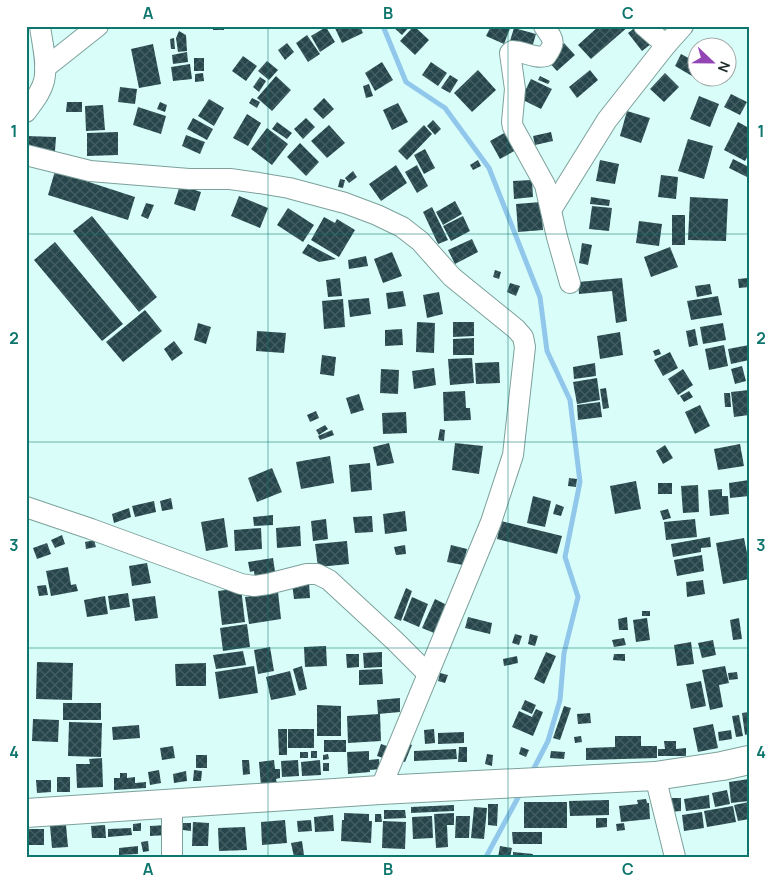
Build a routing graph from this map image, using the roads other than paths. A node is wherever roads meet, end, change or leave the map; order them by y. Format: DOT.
graph roads {
  1 [pos="40,26"];
  2 [pos="98,26"];
  3 [pos="544,26"];
  4 [pos="644,26"];
  5 [pos="682,26"];
  6 [pos="666,45"];
  7 [pos="45,68"];
  8 [pos="26,112"];
  9 [pos="26,155"];
  10 [pos="551,210"];
  11 [pos="570,283"];
  12 [pos="26,507"];
  13 [pos="427,673"];
  14 [pos="749,760"];
  15 [pos="655,776"];
  16 [pos="380,790"];
  17 [pos="172,804"];
  18 [pos="26,813"];
  19 [pos="172,857"];
  20 [pos="675,857"];
  1 -- 7 [label="street"];
  2 -- 7 [label="street"];
  3 -- 10 [label="street"];
  4 -- 6 [label="street"];
  5 -- 6 [label="street"];
  6 -- 10 [label="street"];
  7 -- 8 [label="street"];
  9 -- 13 [label="street"];
  10 -- 11 [label="street"];
  12 -- 13 [label="street"];
  13 -- 16 [label="street"];
  14 -- 15 [label="highway"];
  15 -- 16 [label="highway"];
  15 -- 20 [label="street"];
  16 -- 17 [label="highway"];
  17 -- 18 [label="highway"];
  17 -- 19 [label="street"];
}
